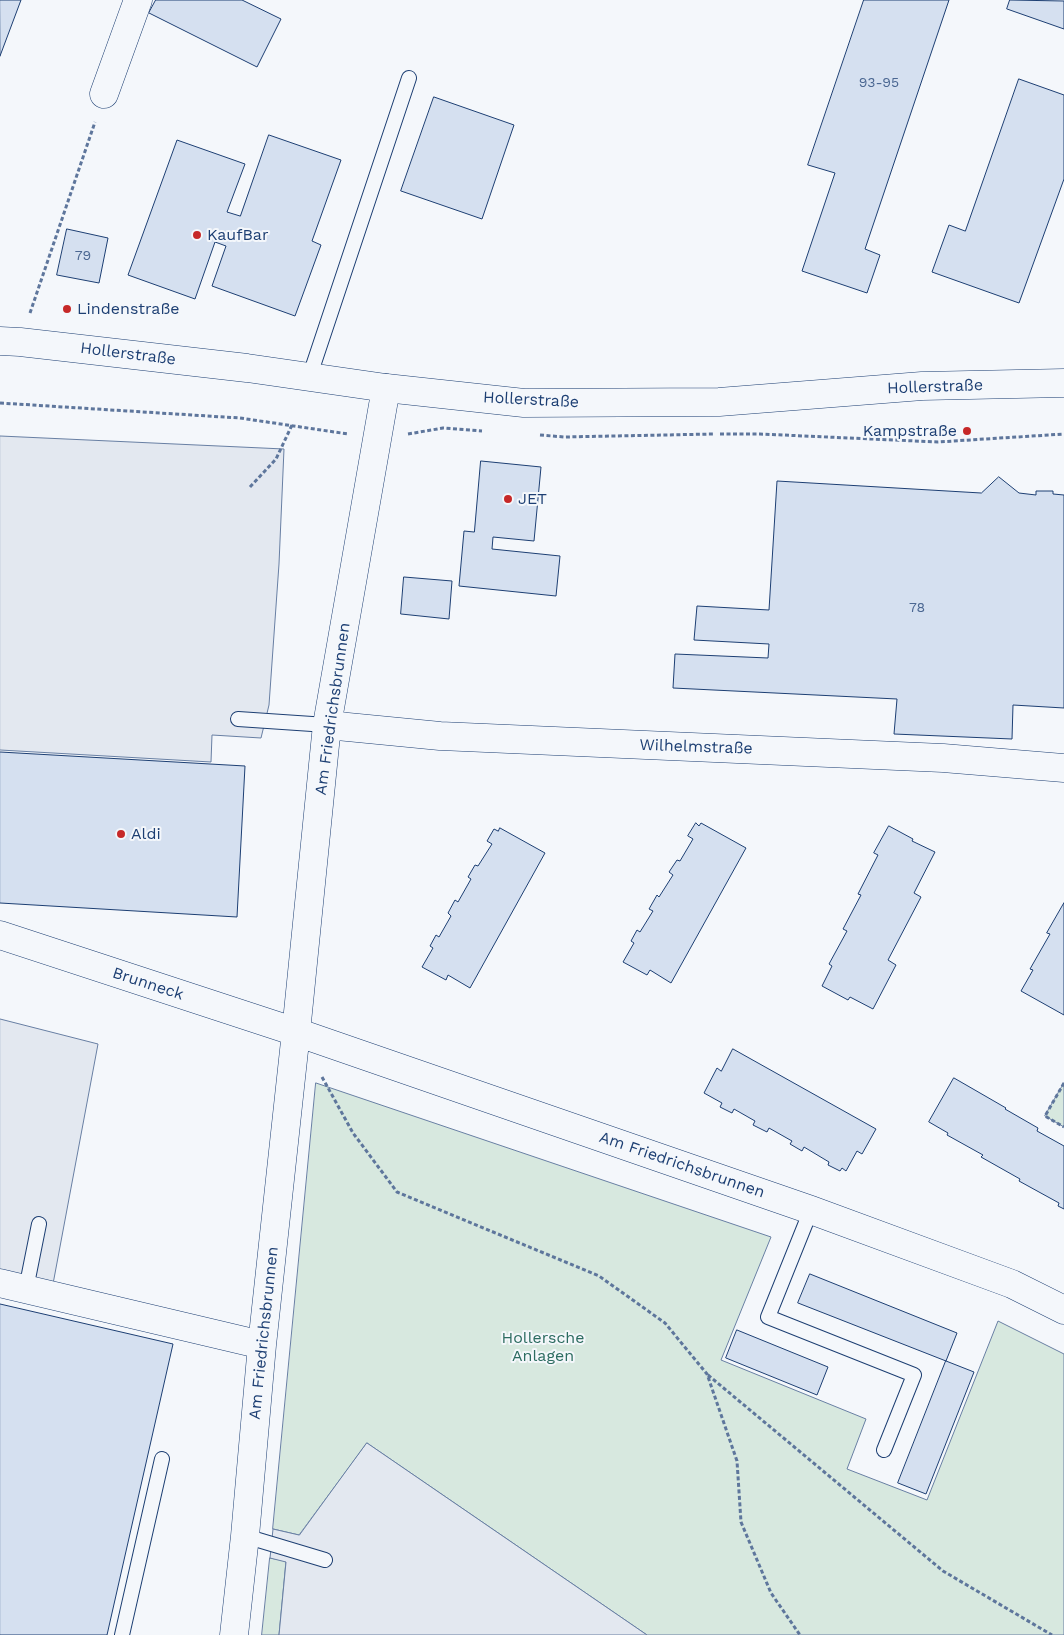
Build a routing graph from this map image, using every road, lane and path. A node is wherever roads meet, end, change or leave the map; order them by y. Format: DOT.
graph roads {
  1 [pos="138,0"];
  2 [pos="409,78"];
  3 [pos="104,94"];
  4 [pos="10,342"];
  5 [pos="309,378"];
  6 [pos="1064,383"];
  7 [pos="386,388"];
  8 [pos="0,403"];
  9 [pos="292,425"];
  10 [pos="489,432"];
  11 [pos="1064,434"];
  12 [pos="536,435"];
  13 [pos="377,438"];
  14 [pos="250,487"];
  15 [pos="238,719"];
  16 [pos="327,725"];
  17 [pos="1064,768"];
  18 [pos="0,936"];
  19 [pos="296,1032"];
  20 [pos="320,1074"];
  21 [pos="1064,1083"];
  22 [pos="1064,1127"];
  23 [pos="811,1210"];
  24 [pos="39,1224"];
  25 [pos="0,1283"];
  26 [pos="26,1289"];
  27 [pos="1064,1310"];
  28 [pos="262,1345"];
  29 [pos="707,1374"];
  30 [pos="884,1450"];
  31 [pos="162,1459"];
  32 [pos="245,1536"];
  33 [pos="324,1560"];
  34 [pos="122,1635"];
  35 [pos="234,1635"];
  36 [pos="800,1635"];
  37 [pos="1052,1635"];
  1 -- 3 [label="street"];
  2 -- 5 [label="lane"];
  3 -- 4 [label="path"];
  4 -- 5 [label="street, Hollerstraße"];
  5 -- 7 [label="street, Hollerstraße"];
  6 -- 7 [label="street, Hollerstraße"];
  7 -- 13 [label="street, Am Friedrichsbrunnen"];
  8 -- 9 [label="path"];
  9 -- 13 [label="path"];
  9 -- 14 [label="path"];
  10 -- 13 [label="path"];
  11 -- 12 [label="path"];
  13 -- 16 [label="street, Am Friedrichsbrunnen"];
  15 -- 16 [label="lane"];
  16 -- 17 [label="street, Wilhelmstraße"];
  16 -- 19 [label="street, Am Friedrichsbrunnen"];
  18 -- 19 [label="street, Brunneck"];
  19 -- 23 [label="street, Am Friedrichsbrunnen"];
  19 -- 28 [label="street, Am Friedrichsbrunnen"];
  20 -- 29 [label="path"];
  21 -- 22 [label="path"];
  23 -- 27 [label="street, Am Friedrichsbrunnen"];
  23 -- 30 [label="lane"];
  24 -- 26 [label="lane"];
  25 -- 26 [label="street"];
  26 -- 28 [label="street"];
  28 -- 32 [label="street, Am Friedrichsbrunnen"];
  29 -- 36 [label="path"];
  29 -- 37 [label="path"];
  31 -- 34 [label="lane"];
  32 -- 33 [label="lane"];
  32 -- 35 [label="street, Am Friedrichsbrunnen"];
}
